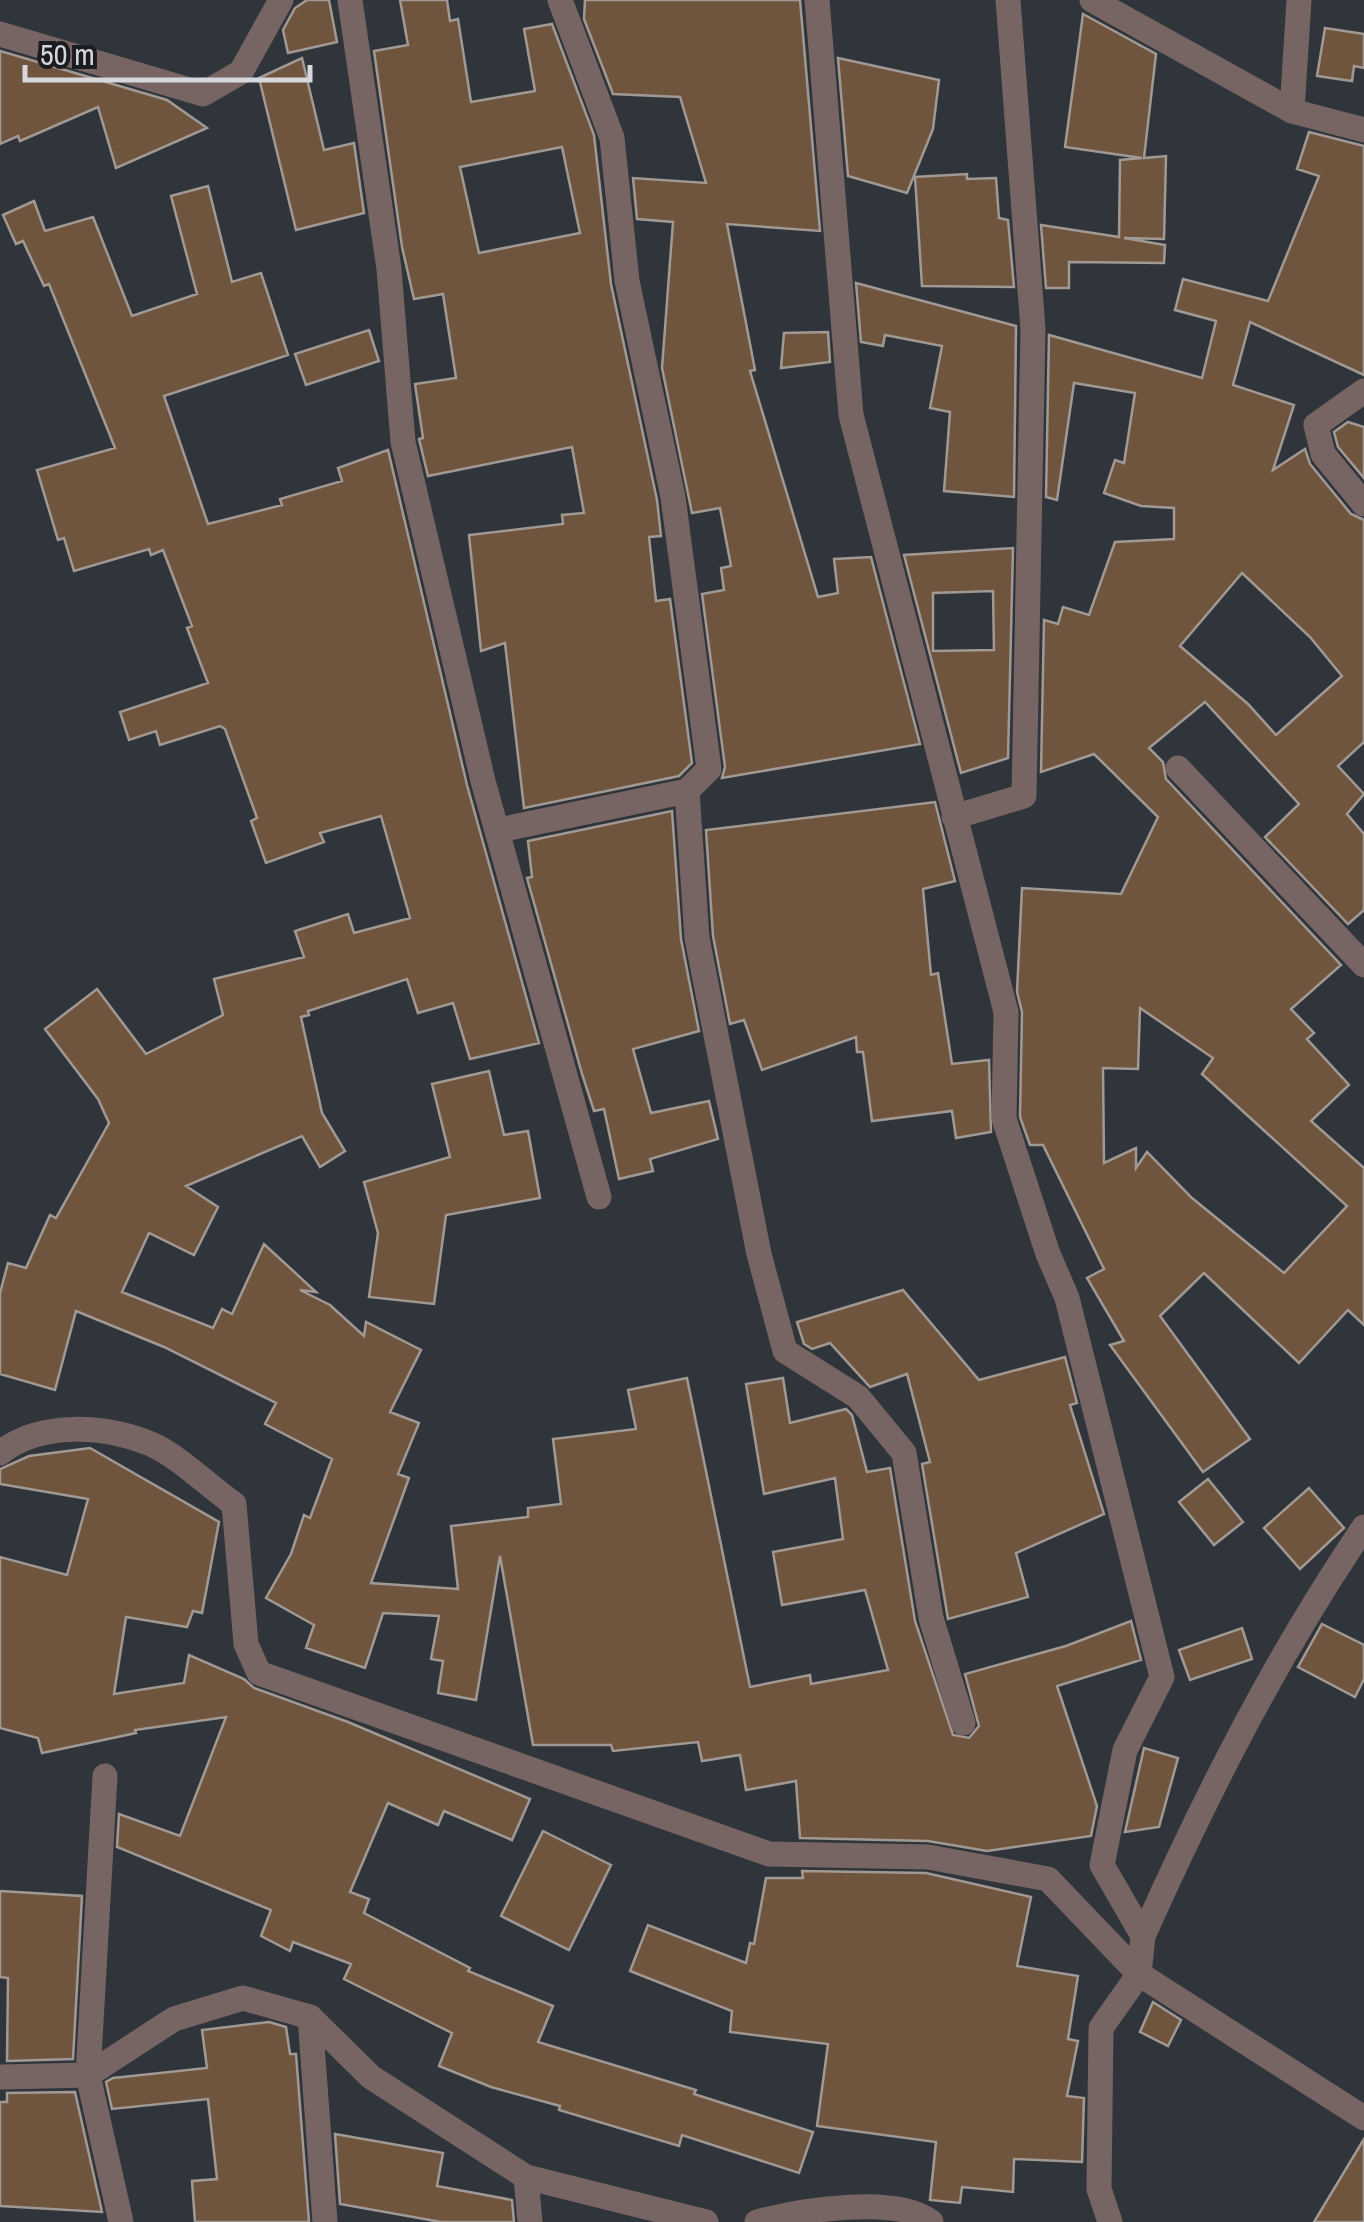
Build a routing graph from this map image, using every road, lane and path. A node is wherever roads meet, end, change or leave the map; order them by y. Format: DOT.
graph roads {
  1 [pos="281,0"];
  2 [pos="350,0"];
  3 [pos="560,0"];
  4 [pos="817,0"];
  5 [pos="1008,0"];
  6 [pos="1092,0"];
  7 [pos="1299,0"];
  8 [pos="0,34"];
  9 [pos="1292,112"];
  10 [pos="1364,130"];
  11 [pos="1364,390"];
  12 [pos="1364,504"];
  13 [pos="1178,768"];
  14 [pos="687,790"];
  15 [pos="954,816"];
  16 [pos="499,830"];
  17 [pos="1364,965"];
  18 [pos="600,1196"];
  19 [pos="0,1453"];
  20 [pos="1364,1527"];
  21 [pos="963,1723"];
  22 [pos="106,1776"];
  23 [pos="1143,1936"];
  24 [pos="1139,1974"];
  25 [pos="310,2017"];
  26 [pos="88,2076"];
  27 [pos="0,2077"];
  28 [pos="1364,2118"];
  29 [pos="526,2177"];
  30 [pos="121,2222"];
  31 [pos="325,2222"];
  32 [pos="530,2222"];
  33 [pos="703,2222"];
  34 [pos="756,2222"];
  35 [pos="931,2222"];
  36 [pos="1110,2222"];
  1 -- 8 [label="street"];
  2 -- 16 [label="street"];
  3 -- 14 [label="street"];
  4 -- 15 [label="street"];
  5 -- 15 [label="street"];
  6 -- 9 [label="street"];
  7 -- 9 [label="street"];
  9 -- 10 [label="street"];
  11 -- 12 [label="street"];
  13 -- 17 [label="street"];
  14 -- 16 [label="street"];
  14 -- 21 [label="street"];
  15 -- 23 [label="street"];
  16 -- 18 [label="street"];
  19 -- 24 [label="street"];
  20 -- 23 [label="street"];
  22 -- 26 [label="street"];
  23 -- 24 [label="street"];
  24 -- 28 [label="street"];
  24 -- 36 [label="street"];
  25 -- 26 [label="street"];
  25 -- 29 [label="street"];
  25 -- 31 [label="street"];
  26 -- 27 [label="street"];
  26 -- 30 [label="street"];
  29 -- 32 [label="street"];
  29 -- 33 [label="street"];
  34 -- 35 [label="street"];
}
